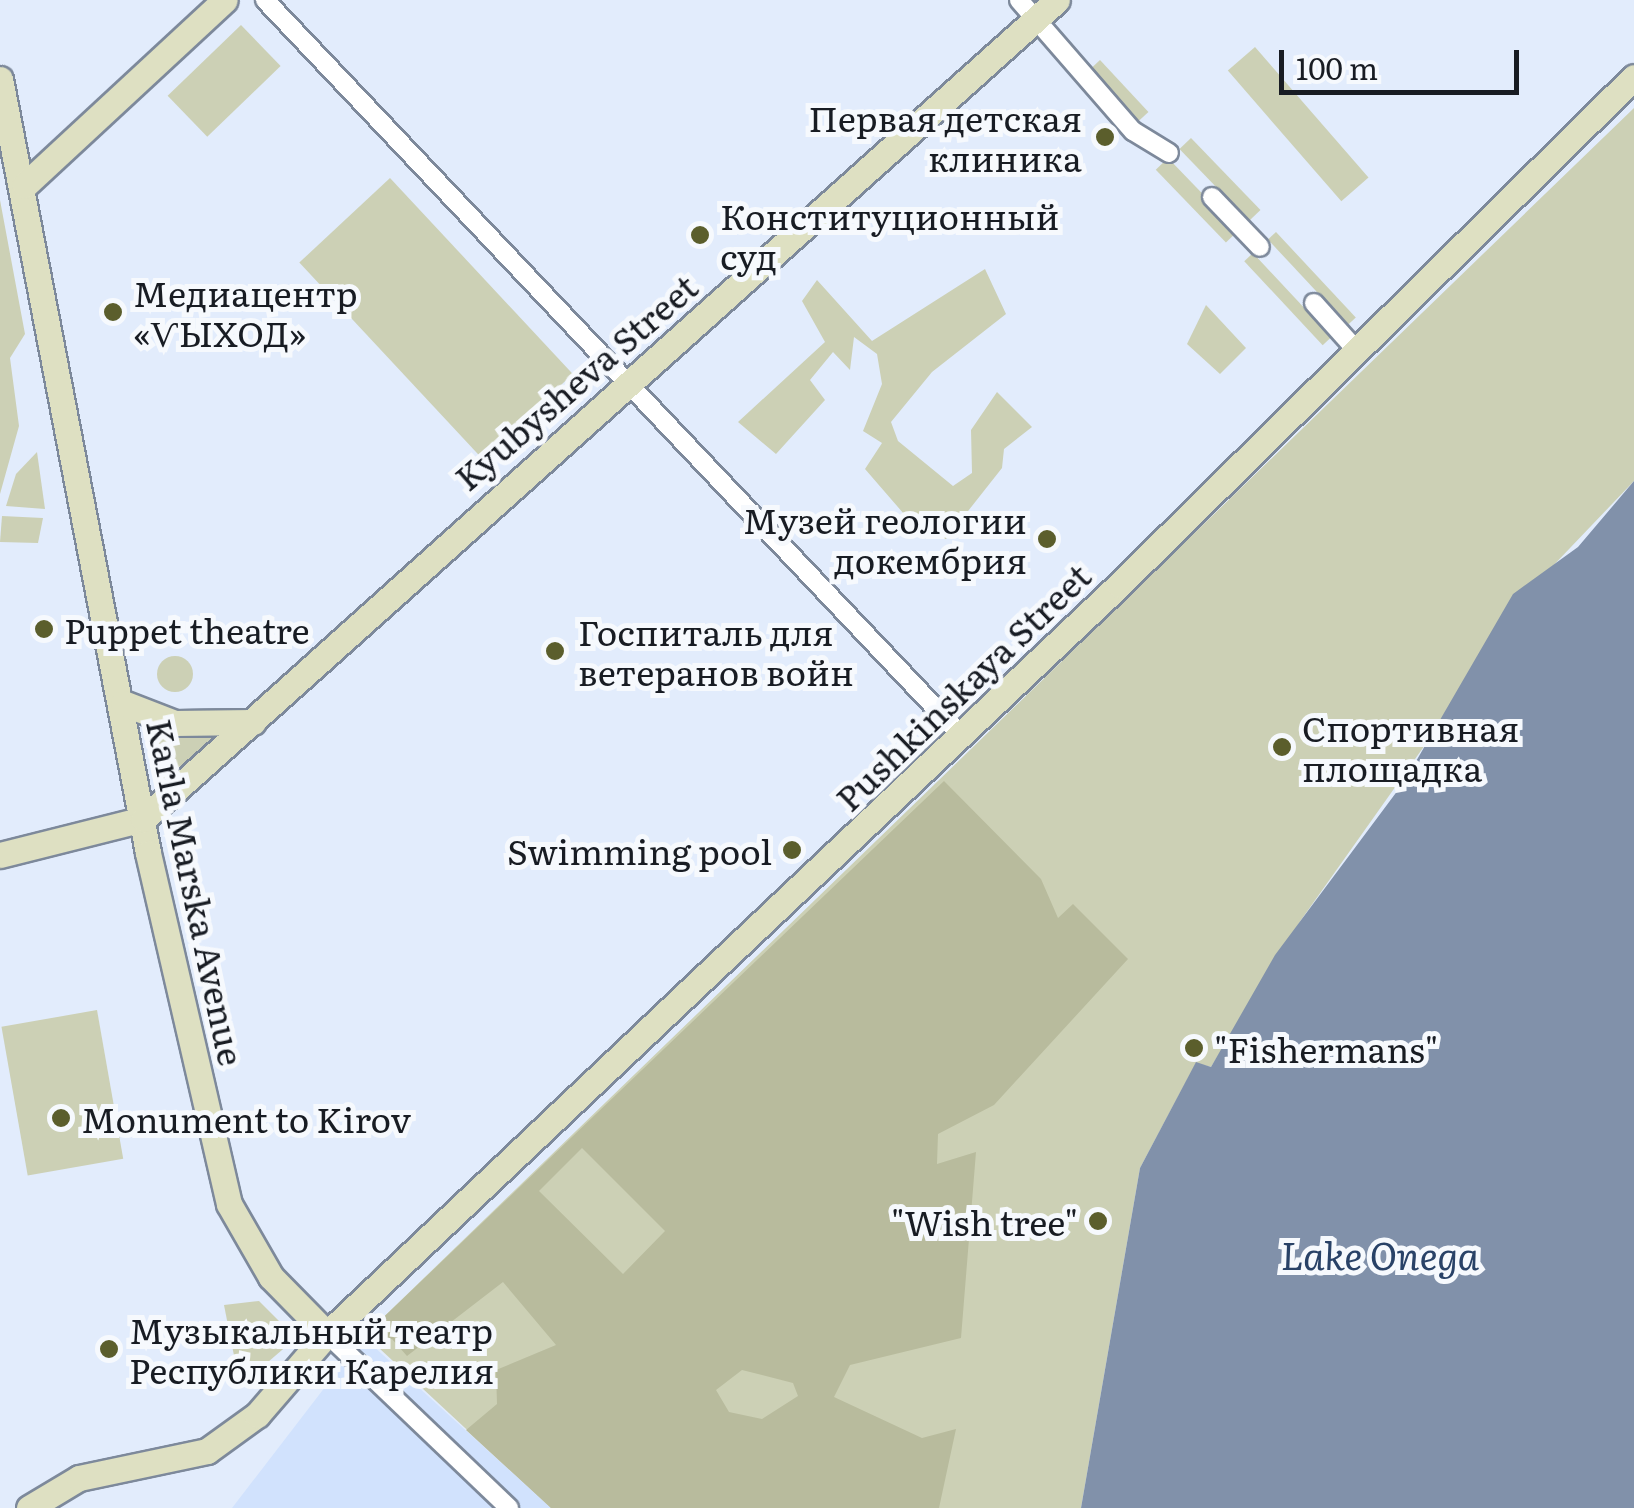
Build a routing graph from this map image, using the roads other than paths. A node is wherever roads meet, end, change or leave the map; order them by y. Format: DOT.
graph roads {
  1 [pos="225,0"];
  2 [pos="265,0"];
  3 [pos="1057,0"];
  4 [pos="1028,9"];
  5 [pos="1634,77"];
  6 [pos="0,79"];
  7 [pos="1169,153"];
  8 [pos="25,184"];
  9 [pos="1212,196"];
  10 [pos="1260,247"];
  11 [pos="1314,304"];
  12 [pos="1358,351"];
  13 [pos="627,379"];
  14 [pos="122,702"];
  15 [pos="253,722"];
  16 [pos="961,735"];
  17 [pos="143,819"];
  18 [pos="0,854"];
  19 [pos="327,1334"];
  20 [pos="29,1508"];
  21 [pos="509,1508"];
  1 -- 8 [label="street"];
  2 -- 13 [label="street"];
  3 -- 4 [label="street, Kyubysheva Street"];
  4 -- 7 [label="street"];
  4 -- 13 [label="street, Kyubysheva Street"];
  5 -- 12 [label="street, Pushkinskaya Street"];
  6 -- 8 [label="street, Karla Marska Avenue"];
  8 -- 14 [label="street, Karla Marska Avenue"];
  9 -- 10 [label="street"];
  11 -- 12 [label="street"];
  12 -- 16 [label="street, Pushkinskaya Street"];
  13 -- 15 [label="street, Kyubysheva Street"];
  13 -- 16 [label="street"];
  14 -- 15 [label="street"];
  14 -- 17 [label="street, Karla Marska Avenue"];
  15 -- 17 [label="street, Kyubysheva Street"];
  16 -- 19 [label="street, Pushkinskaya Street"];
  17 -- 18 [label="street"];
  17 -- 19 [label="street, Karla Marska Avenue"];
  19 -- 20 [label="street, Pushkinskaya Street"];
  19 -- 21 [label="street, Karla Marska Avenue"];
}
